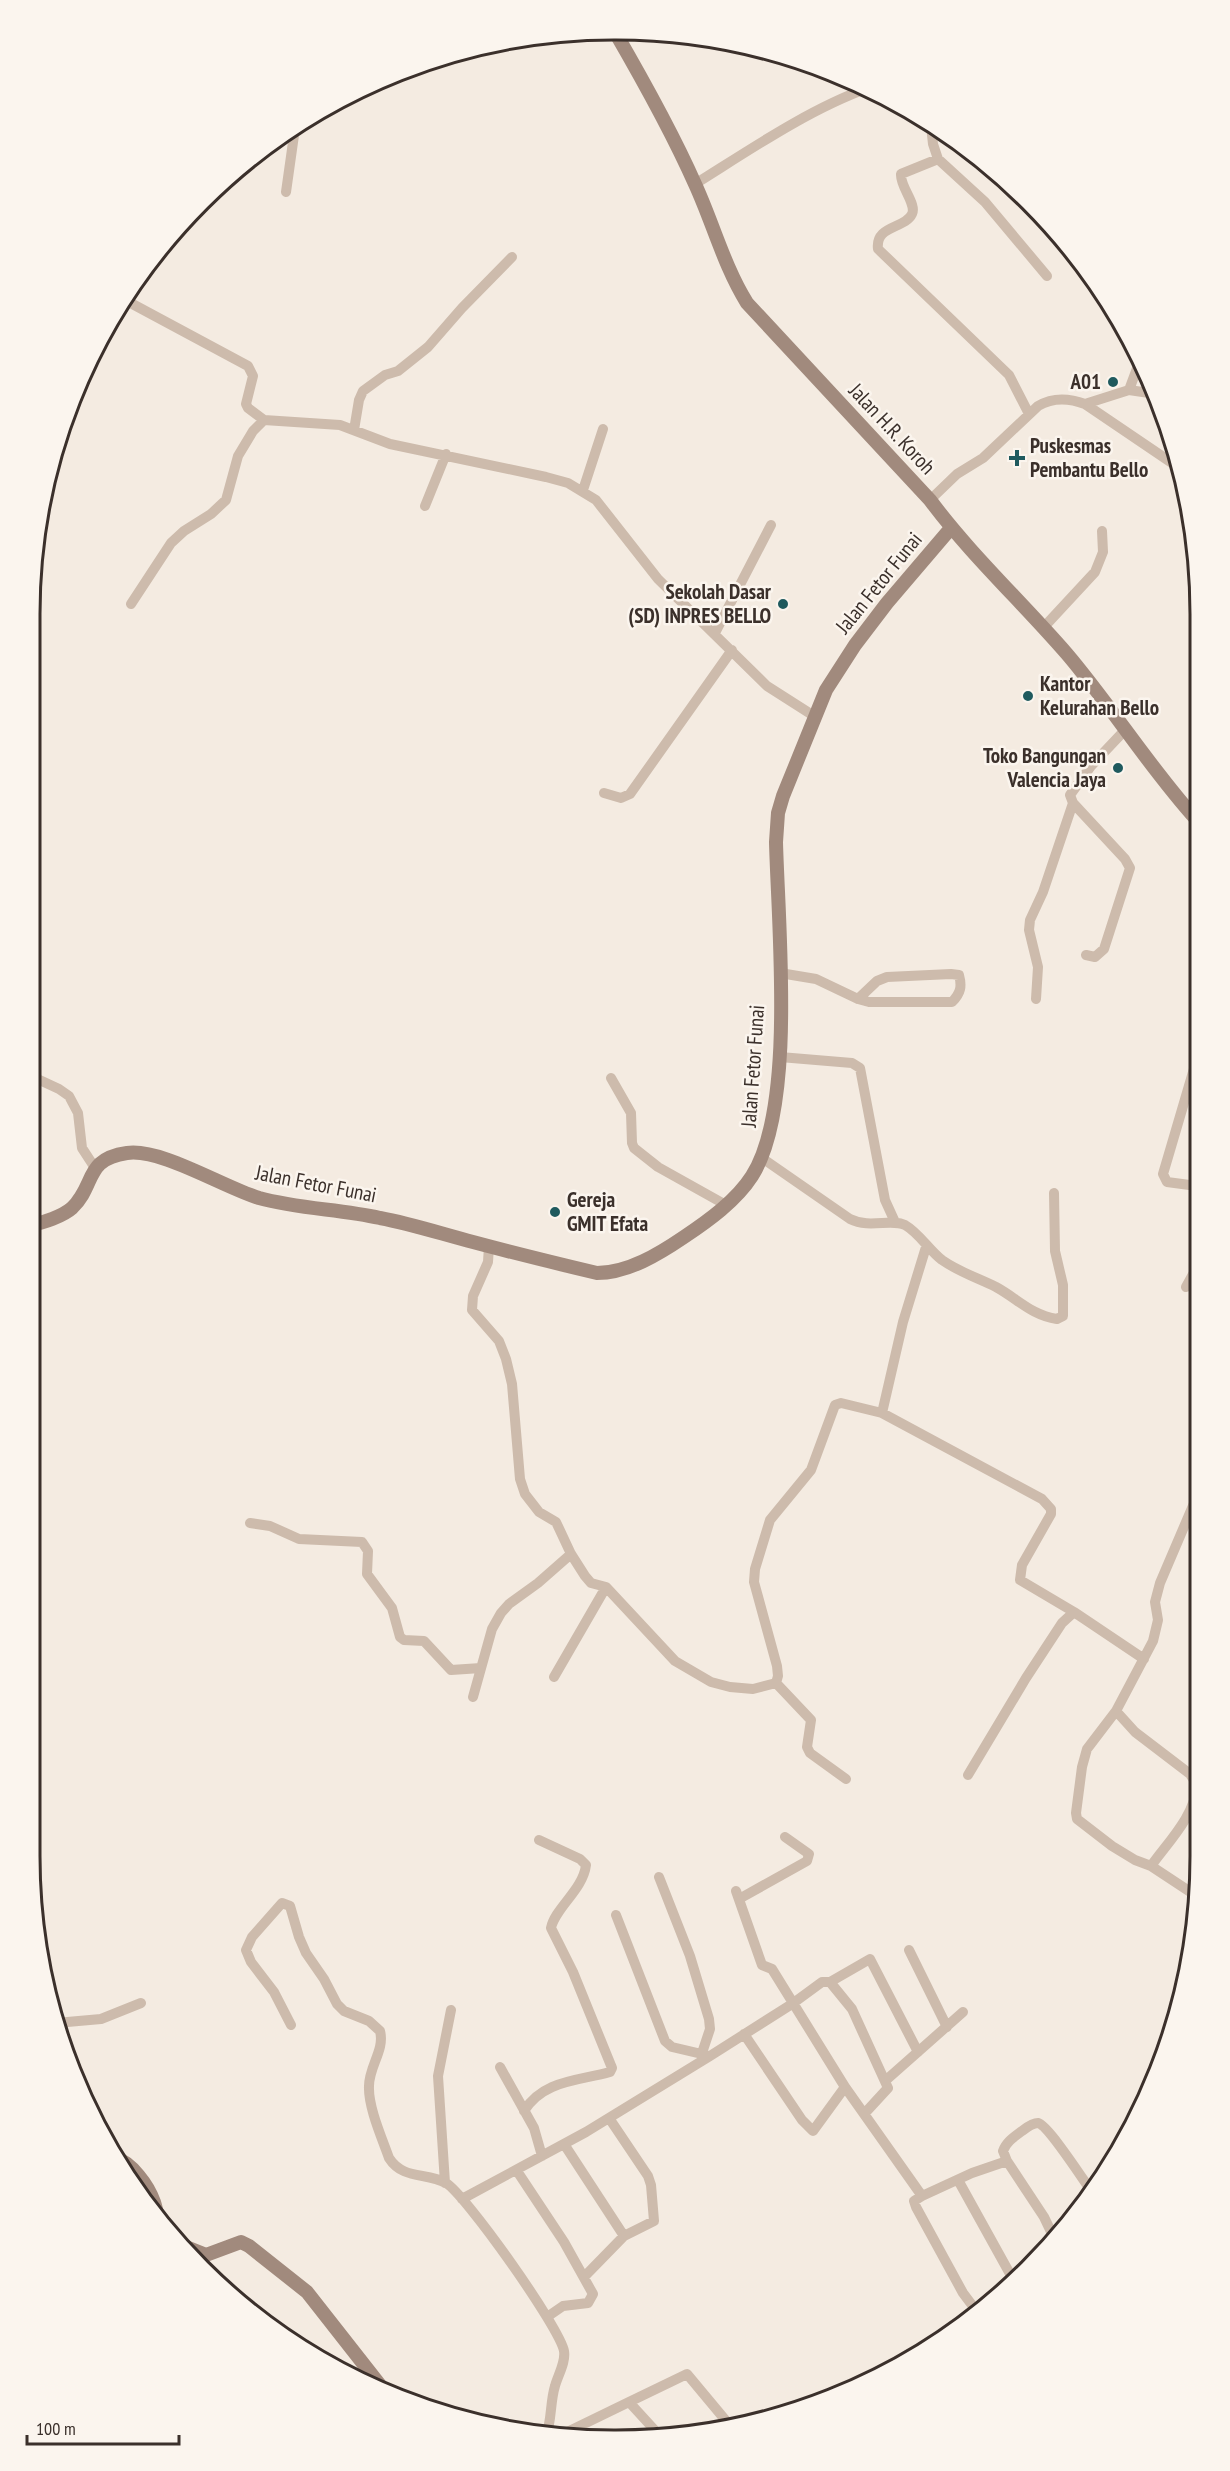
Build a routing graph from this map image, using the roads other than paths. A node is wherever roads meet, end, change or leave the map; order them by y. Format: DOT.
graph roads {
  1 [pos="619,40"];
  2 [pos="855,93"];
  3 [pos="932,136"];
  4 [pos="293,139"];
  5 [pos="938,159"];
  6 [pos="695,183"];
  7 [pos="286,192"];
  8 [pos="512,257"];
  9 [pos="1047,276"];
  10 [pos="132,304"];
  11 [pos="1135,373"];
  12 [pos="1129,390"];
  13 [pos="1145,392"];
  14 [pos="1085,404"];
  15 [pos="1029,414"];
  16 [pos="264,420"];
  17 [pos="603,429"];
  18 [pos="354,430"];
  19 [pos="446,454"];
  20 [pos="1168,460"];
  21 [pos="583,490"];
  22 [pos="930,500"];
  23 [pos="425,506"];
  24 [pos="771,525"];
  25 [pos="951,528"];
  26 [pos="1102,531"];
  27 [pos="131,604"];
  28 [pos="1044,627"];
  29 [pos="715,633"];
  30 [pos="732,650"];
  31 [pos="814,716"];
  32 [pos="1125,730"];
  33 [pos="604,793"];
  34 [pos="1072,803"];
  35 [pos="1190,804"];
  36 [pos="1086,955"];
  37 [pos="780,974"];
  38 [pos="858,999"];
  39 [pos="1035,999"];
  40 [pos="780,1057"];
  41 [pos="611,1078"];
  42 [pos="40,1080"];
  43 [pos="1190,1085"];
  44 [pos="762,1158"];
  45 [pos="95,1168"];
  46 [pos="1190,1185"];
  47 [pos="1054,1193"];
  48 [pos="726,1205"];
  49 [pos="40,1221"];
  50 [pos="895,1222"];
  51 [pos="489,1246"];
  52 [pos="926,1247"];
  53 [pos="1190,1280"];
  54 [pos="1186,1287"];
  55 [pos="882,1413"];
  56 [pos="1190,1513"];
  57 [pos="250,1523"];
  58 [pos="571,1554"];
  59 [pos="606,1587"];
  60 [pos="1074,1612"];
  61 [pos="1144,1659"];
  62 [pos="481,1668"];
  63 [pos="554,1677"];
  64 [pos="776,1683"];
  65 [pos="473,1697"];
  66 [pos="1116,1711"];
  67 [pos="1190,1774"];
  68 [pos="968,1775"];
  69 [pos="846,1779"];
  70 [pos="1190,1809"];
  71 [pos="785,1837"];
  72 [pos="539,1840"];
  73 [pos="1150,1866"];
  74 [pos="659,1877"];
  75 [pos="1188,1891"];
  76 [pos="616,1915"];
  77 [pos="909,1950"];
  78 [pos="830,1982"];
  79 [pos="141,2002"];
  80 [pos="792,2004"];
  81 [pos="451,2010"];
  82 [pos="963,2012"];
  83 [pos="65,2022"];
  84 [pos="291,2025"];
  85 [pos="947,2027"];
  86 [pos="744,2034"];
  87 [pos="918,2052"];
  88 [pos="706,2055"];
  89 [pos="500,2067"];
  90 [pos="885,2081"];
  91 [pos="845,2087"];
  92 [pos="524,2111"];
  93 [pos="865,2113"];
  94 [pos="609,2118"];
  95 [pos="564,2144"];
  96 [pos="542,2156"];
  97 [pos="1007,2161"];
  98 [pos="517,2171"];
  99 [pos="958,2180"];
  100 [pos="445,2183"];
  101 [pos="1087,2184"];
  102 [pos="922,2196"];
  103 [pos="462,2199"];
  104 [pos="1051,2231"];
  105 [pos="624,2236"];
  106 [pos="200,2253"];
  107 [pos="1010,2273"];
  108 [pos="585,2276"];
  109 [pos="973,2305"];
  110 [pos="547,2317"];
  111 [pos="374,2377"];
  112 [pos="629,2402"];
  113 [pos="725,2419"];
  114 [pos="548,2427"];
  115 [pos="574,2429"];
  116 [pos="654,2429"];
  1 -- 6 [label="street, Jalan H.R. Koroh"];
  2 -- 6 [label="street"];
  3 -- 5 [label="street"];
  4 -- 7 [label="street"];
  5 -- 9 [label="street"];
  5 -- 15 [label="street"];
  6 -- 22 [label="street, Jalan H.R. Koroh"];
  8 -- 18 [label="street"];
  10 -- 16 [label="street"];
  11 -- 12 [label="street"];
  12 -- 13 [label="street"];
  12 -- 14 [label="street"];
  14 -- 15 [label="street"];
  14 -- 20 [label="street"];
  15 -- 22 [label="street"];
  16 -- 18 [label="street"];
  16 -- 27 [label="street"];
  17 -- 21 [label="street"];
  18 -- 19 [label="street"];
  19 -- 21 [label="street"];
  19 -- 23 [label="street"];
  21 -- 29 [label="street"];
  22 -- 25 [label="street, Jalan H.R. Koroh"];
  24 -- 29 [label="street"];
  25 -- 28 [label="street, Jalan H.R. Koroh"];
  25 -- 31 [label="street, Jalan Fetor Funai"];
  26 -- 28 [label="street"];
  28 -- 32 [label="street, Jalan H.R. Koroh"];
  29 -- 30 [label="street"];
  30 -- 31 [label="street"];
  30 -- 33 [label="street"];
  31 -- 37 [label="street, Jalan Fetor Funai"];
  32 -- 34 [label="street"];
  32 -- 35 [label="street, Jalan H.R. Koroh"];
  34 -- 36 [label="street"];
  34 -- 39 [label="street"];
  37 -- 38 [label="street"];
  37 -- 40 [label="street, Jalan Fetor Funai"];
  38 -- 38 [label="street"];
  40 -- 44 [label="street, Jalan Fetor Funai"];
  40 -- 50 [label="street"];
  41 -- 48 [label="street"];
  42 -- 45 [label="street"];
  43 -- 46 [label="street"];
  44 -- 48 [label="street, Jalan Fetor Funai"];
  44 -- 50 [label="street"];
  45 -- 49 [label="street"];
  45 -- 51 [label="street, Jalan Fetor Funai"];
  47 -- 52 [label="street"];
  48 -- 51 [label="street, Jalan Fetor Funai"];
  50 -- 52 [label="street"];
  51 -- 58 [label="street"];
  52 -- 55 [label="street"];
  53 -- 54 [label="street"];
  55 -- 60 [label="street"];
  55 -- 64 [label="street"];
  56 -- 61 [label="street"];
  57 -- 62 [label="street"];
  58 -- 59 [label="street"];
  58 -- 62 [label="street"];
  59 -- 63 [label="street"];
  59 -- 64 [label="street"];
  60 -- 61 [label="street"];
  60 -- 68 [label="street"];
  61 -- 66 [label="street"];
  62 -- 65 [label="street"];
  64 -- 69 [label="street"];
  66 -- 67 [label="street"];
  66 -- 73 [label="street"];
  70 -- 73 [label="street"];
  71 -- 80 [label="street"];
  72 -- 92 [label="street"];
  73 -- 75 [label="street"];
  74 -- 88 [label="street"];
  76 -- 88 [label="street"];
  77 -- 85 [label="street"];
  78 -- 80 [label="street"];
  78 -- 87 [label="street"];
  78 -- 90 [label="street"];
  79 -- 83 [label="street"];
  80 -- 86 [label="street"];
  80 -- 91 [label="street"];
  81 -- 100 [label="street"];
  82 -- 85 [label="street"];
  84 -- 100 [label="street"];
  85 -- 87 [label="street"];
  86 -- 88 [label="street"];
  86 -- 91 [label="street"];
  87 -- 90 [label="street"];
  88 -- 94 [label="street"];
  89 -- 92 [label="street"];
  90 -- 93 [label="street"];
  91 -- 93 [label="street"];
  92 -- 96 [label="street"];
  93 -- 102 [label="street"];
  94 -- 95 [label="street"];
  94 -- 105 [label="street"];
  95 -- 96 [label="street"];
  95 -- 105 [label="street"];
  96 -- 98 [label="street"];
  97 -- 99 [label="street"];
  97 -- 101 [label="street"];
  97 -- 104 [label="street"];
  98 -- 103 [label="street"];
  98 -- 108 [label="street"];
  99 -- 102 [label="street"];
  99 -- 107 [label="street"];
  100 -- 103 [label="street"];
  102 -- 109 [label="street"];
  103 -- 110 [label="street"];
  105 -- 108 [label="street"];
  106 -- 111 [label="street"];
  108 -- 110 [label="street"];
  110 -- 114 [label="street"];
  112 -- 113 [label="street"];
  112 -- 115 [label="street"];
  112 -- 116 [label="street"];
}
